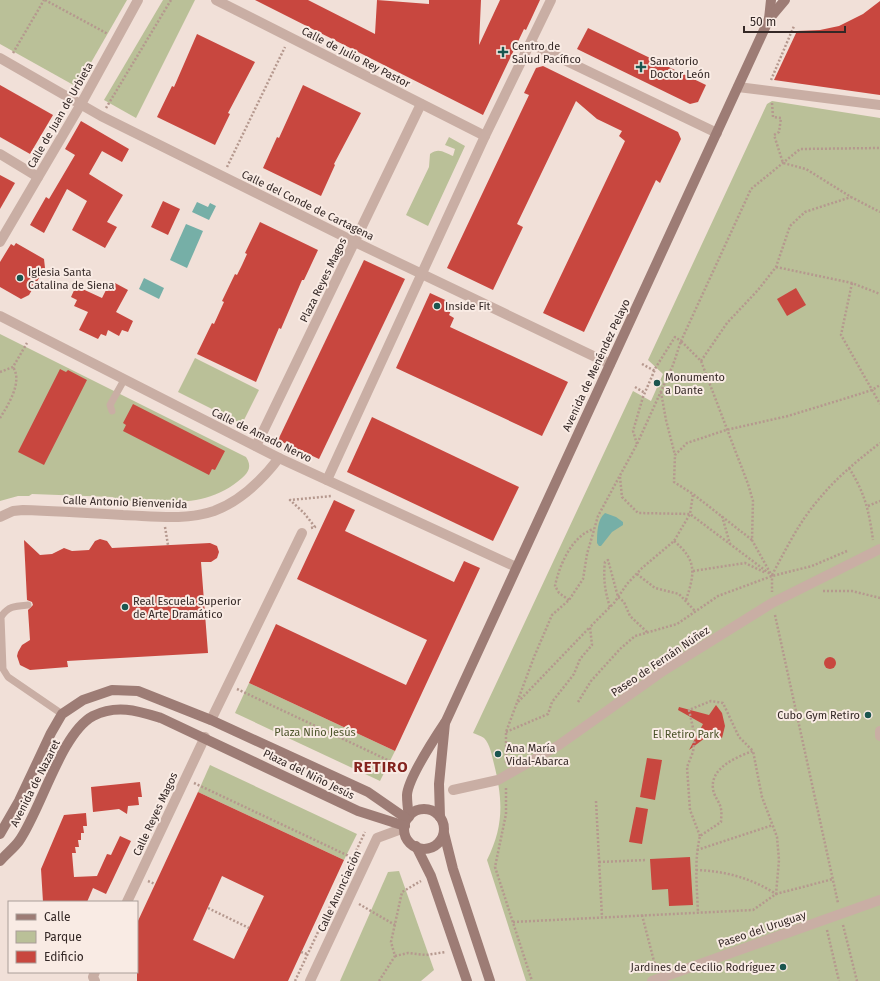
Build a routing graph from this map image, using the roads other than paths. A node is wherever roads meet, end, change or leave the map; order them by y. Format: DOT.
graph roads {
  1 [pos="138,0"];
  2 [pos="216,0"];
  3 [pos="552,0"];
  4 [pos="771,0"];
  5 [pos="785,0"];
  6 [pos="769,19"];
  7 [pos="531,44"];
  8 [pos="4,60"];
  9 [pos="738,87"];
  10 [pos="81,104"];
  11 [pos="421,104"];
  12 [pos="880,105"];
  13 [pos="717,133"];
  14 [pos="485,136"];
  15 [pos="0,154"];
  16 [pos="38,176"];
  17 [pos="0,242"];
  18 [pos="355,242"];
  19 [pos="422,274"];
  20 [pos="0,316"];
  21 [pos="610,364"];
  22 [pos="124,380"];
  23 [pos="112,412"];
  24 [pos="256,446"];
  25 [pos="279,458"];
  26 [pos="327,480"];
  27 [pos="0,517"];
  28 [pos="302,533"];
  29 [pos="880,549"];
  30 [pos="516,567"];
  31 [pos="28,605"];
  32 [pos="62,714"];
  33 [pos="211,720"];
  34 [pos="446,721"];
  35 [pos="880,731"];
  36 [pos="880,736"];
  37 [pos="205,737"];
  38 [pos="453,790"];
  39 [pos="440,817"];
  40 [pos="406,823"];
  41 [pos="444,833"];
  42 [pos="0,834"];
  43 [pos="416,846"];
  44 [pos="0,861"];
  45 [pos="880,900"];
  46 [pos="127,901"];
  47 [pos="655,980"];
  48 [pos="310,981"];
  49 [pos="467,981"];
  50 [pos="490,981"];
  1 -- 10 [label="street, Calle de Juan de Urbieta"];
  2 -- 11 [label="street, Calle de Julio Rey Pastor"];
  3 -- 7 [label="street"];
  4 -- 6 [label="main road, Avenida de Menéndez Pelayo"];
  5 -- 6 [label="main road, Avenida de Menéndez Pelayo"];
  6 -- 9 [label="main road, Avenida de Menéndez Pelayo"];
  7 -- 13 [label="street"];
  7 -- 14 [label="street"];
  8 -- 10 [label="street, Calle del Conde de Cartagena"];
  9 -- 12 [label="street"];
  9 -- 13 [label="main road, Avenida de Menéndez Pelayo"];
  10 -- 16 [label="street, Calle de Juan de Urbieta"];
  10 -- 18 [label="street, Calle del Conde de Cartagena"];
  11 -- 14 [label="street, Calle de Julio Rey Pastor"];
  11 -- 18 [label="street, Plaza Reyes Magos"];
  13 -- 21 [label="main road, Avenida de Menéndez Pelayo"];
  14 -- 19 [label="street"];
  15 -- 16 [label="street"];
  16 -- 17 [label="street, Calle de Juan de Urbieta"];
  18 -- 19 [label="street, Calle del Conde de Cartagena"];
  18 -- 24 [label="street, Plaza Reyes Magos"];
  19 -- 21 [label="street, Calle del Conde de Cartagena"];
  19 -- 26 [label="street"];
  20 -- 22 [label="street, Calle de Amado Nervo"];
  21 -- 30 [label="main road, Avenida de Menéndez Pelayo"];
  22 -- 23 [label="lane"];
  22 -- 24 [label="street, Calle de Amado Nervo"];
  24 -- 25 [label="street, Calle de Amado Nervo"];
  25 -- 26 [label="street, Calle de Amado Nervo"];
  25 -- 27 [label="street, Calle Antonio Bienvenida"];
  26 -- 30 [label="street, Calle de Amado Nervo"];
  28 -- 33 [label="street"];
  29 -- 38 [label="street, Paseo de Fernán Núñez"];
  30 -- 34 [label="main road, Avenida de Menéndez Pelayo"];
  31 -- 32 [label="lane"];
  32 -- 33 [label="main road, Avenida de Nazaret"];
  32 -- 42 [label="main road, Avenida de Nazaret"];
  33 -- 40 [label="main road, Plaza del Niño Jesús"];
  34 -- 39 [label="main road, Avenida de Menéndez Pelayo"];
  34 -- 40 [label="main road, Avenida de Menéndez Pelayo"];
  35 -- 36 [label="street"];
  37 -- 40 [label="main road, Plaza del Niño Jesús"];
  37 -- 44 [label="main road, Avenida de Nazaret"];
  37 -- 46 [label="street, Calle Reyes Magos"];
  39 -- 40 [label="main road"];
  39 -- 41 [label="main road"];
  40 -- 43 [label="main road"];
  40 -- 48 [label="street, Calle Anunciación"];
  41 -- 43 [label="main road"];
  41 -- 50 [label="main road"];
  43 -- 49 [label="main road"];
  45 -- 47 [label="street, Paseo del Uruguay"];
}
